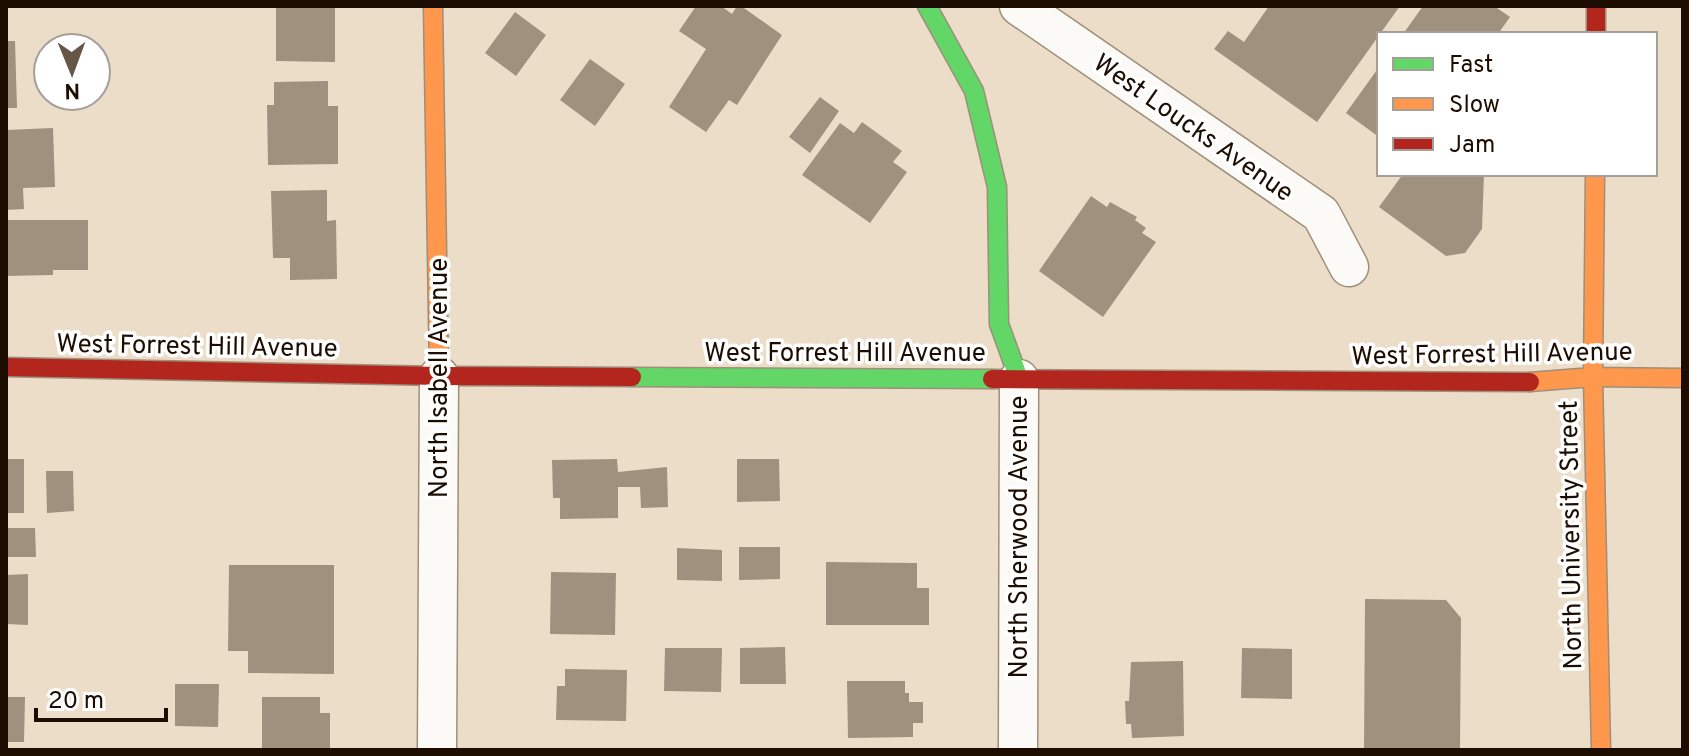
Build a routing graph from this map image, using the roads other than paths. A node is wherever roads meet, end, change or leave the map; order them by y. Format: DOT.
graph roads {
  1 [pos="433,6"];
  2 [pos="927,6"];
  3 [pos="1019,6"];
  4 [pos="1596,6"];
  5 [pos="1596,32"];
  6 [pos="1595,176"];
  7 [pos="1349,267"];
  8 [pos="6,367"];
  9 [pos="439,376"];
  10 [pos="1593,377"];
  11 [pos="1683,378"];
  12 [pos="1019,379"];
  13 [pos="437,750"];
  14 [pos="1018,750"];
  15 [pos="1601,750"];
  1 -- 9 [label="main road, North Isabell Avenue"];
  2 -- 12 [label="main road, North Sherwood Avenue"];
  3 -- 7 [label="street, West Loucks Avenue"];
  4 -- 5 [label="main road"];
  6 -- 10 [label="main road, North University Street"];
  8 -- 9 [label="main road, West Forrest Hill Avenue"];
  9 -- 12 [label="main road, West Forrest Hill Avenue"];
  9 -- 13 [label="street, North Isabell Avenue"];
  10 -- 11 [label="main road, West Forrest Hill Avenue"];
  10 -- 12 [label="main road, West Forrest Hill Avenue"];
  10 -- 15 [label="main road, North University Street"];
  12 -- 14 [label="street, North Sherwood Avenue"];
}
